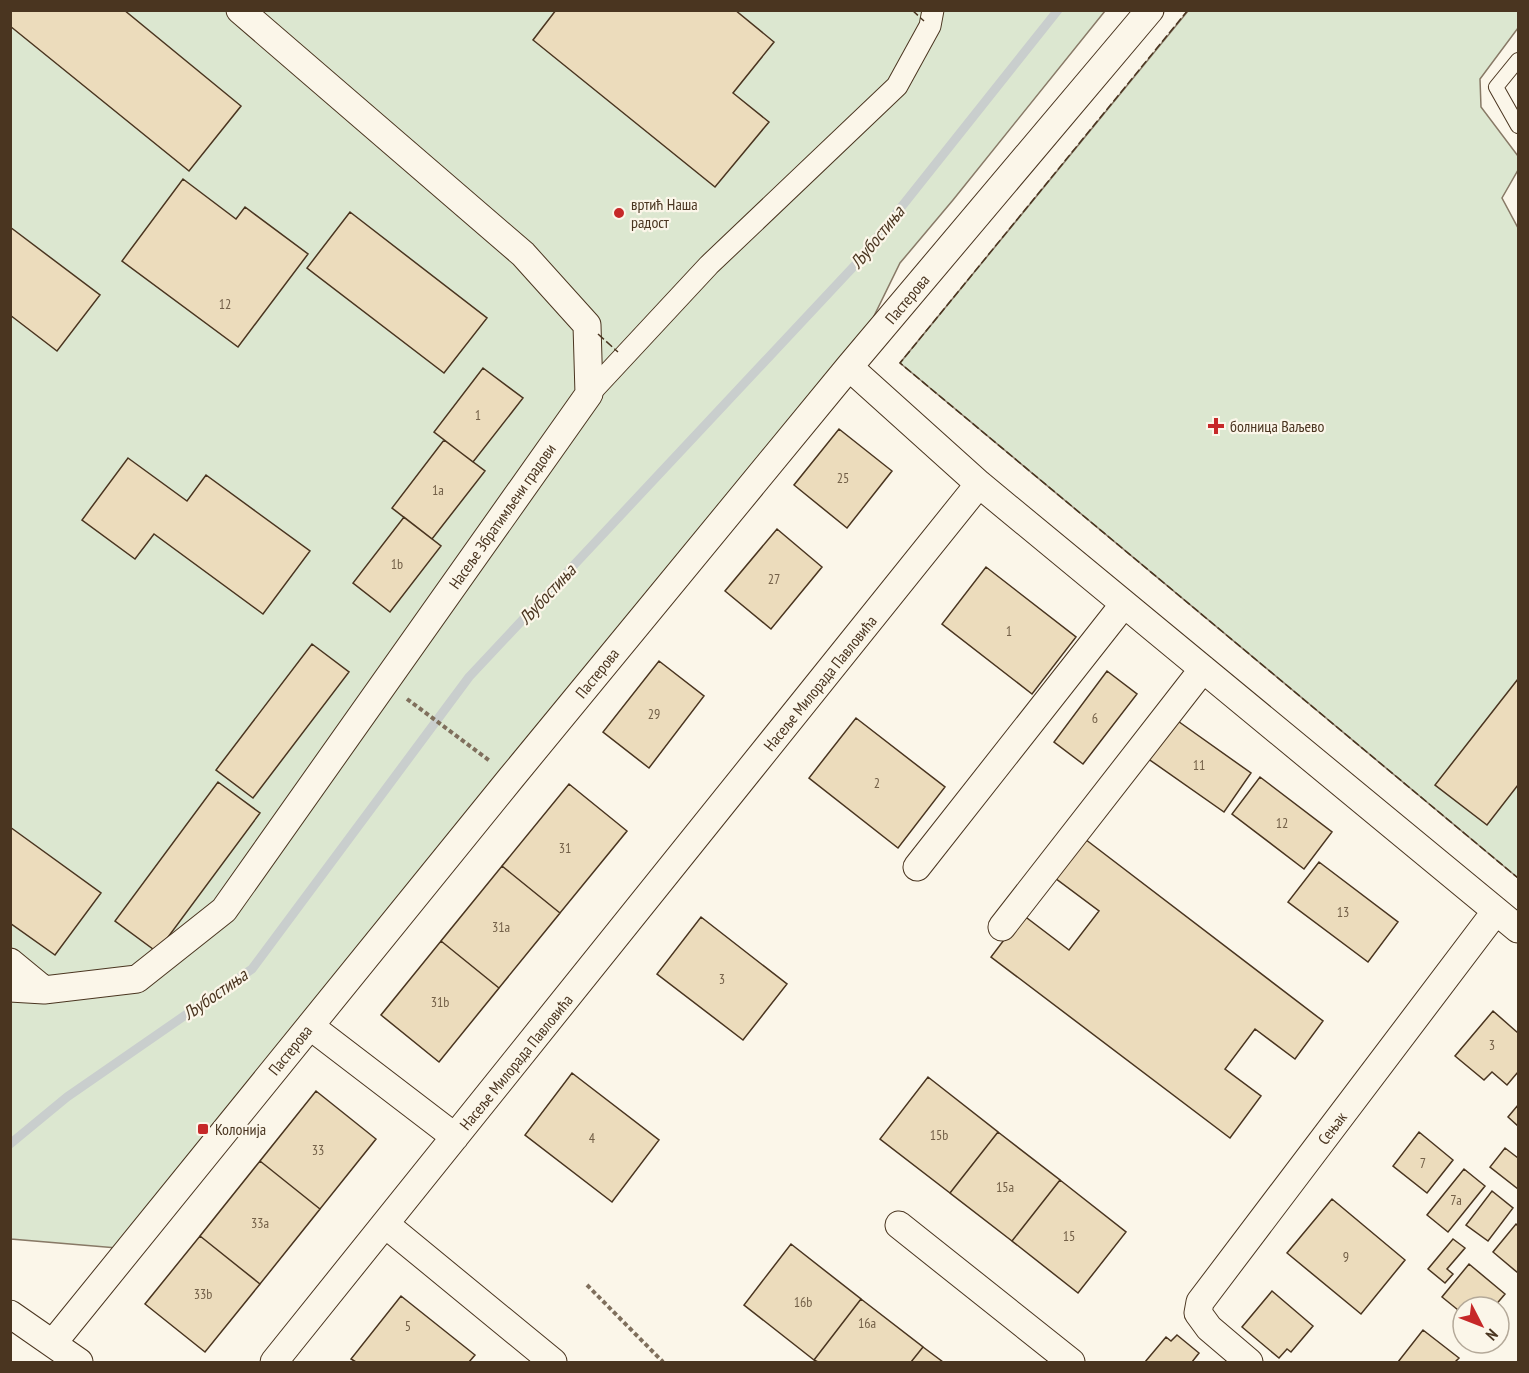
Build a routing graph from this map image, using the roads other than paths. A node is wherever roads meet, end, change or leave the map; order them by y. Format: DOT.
graph roads {
  1 [pos="240,10"];
  2 [pos="933,10"];
  3 [pos="1150,10"];
  4 [pos="1518,60"];
  5 [pos="1518,126"];
  6 [pos="849,367"];
  7 [pos="588,394"];
  8 [pos="979,484"];
  9 [pos="1124,604"];
  10 [pos="1203,669"];
  11 [pos="917,867"];
  12 [pos="1496,911"];
  13 [pos="1002,927"];
  14 [pos="1518,929"];
  15 [pos="10,962"];
  16 [pos="10,988"];
  17 [pos="44,990"];
  18 [pos="310,1026"];
  19 [pos="455,1137"];
  20 [pos="385,1224"];
  21 [pos="899,1225"];
  22 [pos="10,1314"];
  23 [pos="53,1343"];
  24 [pos="79,1362"];
  25 [pos="274,1362"];
  26 [pos="553,1362"];
  27 [pos="1071,1362"];
  28 [pos="1249,1362"];
  1 -- 7 [label="street"];
  2 -- 7 [label="street"];
  3 -- 6 [label="street, Пастерова"];
  4 -- 5 [label="lane"];
  6 -- 8 [label="street"];
  6 -- 18 [label="street, Пастерова"];
  7 -- 17 [label="street, Насеље Збратимљени градови"];
  8 -- 9 [label="street"];
  8 -- 19 [label="street, Насеље Милорада Павловића"];
  9 -- 10 [label="street"];
  9 -- 11 [label="street"];
  10 -- 12 [label="street"];
  10 -- 13 [label="street"];
  12 -- 14 [label="street"];
  12 -- 28 [label="street, Сењак"];
  15 -- 17 [label="street"];
  16 -- 17 [label="street, Насеље Збратимљени градови"];
  18 -- 19 [label="street"];
  18 -- 23 [label="street, Пастерова"];
  19 -- 20 [label="street, Насеље Милорада Павловића"];
  20 -- 25 [label="street, Насеље Милорада Павловића"];
  20 -- 26 [label="street"];
  21 -- 27 [label="street"];
  22 -- 23 [label="street"];
  23 -- 24 [label="street"];
}
